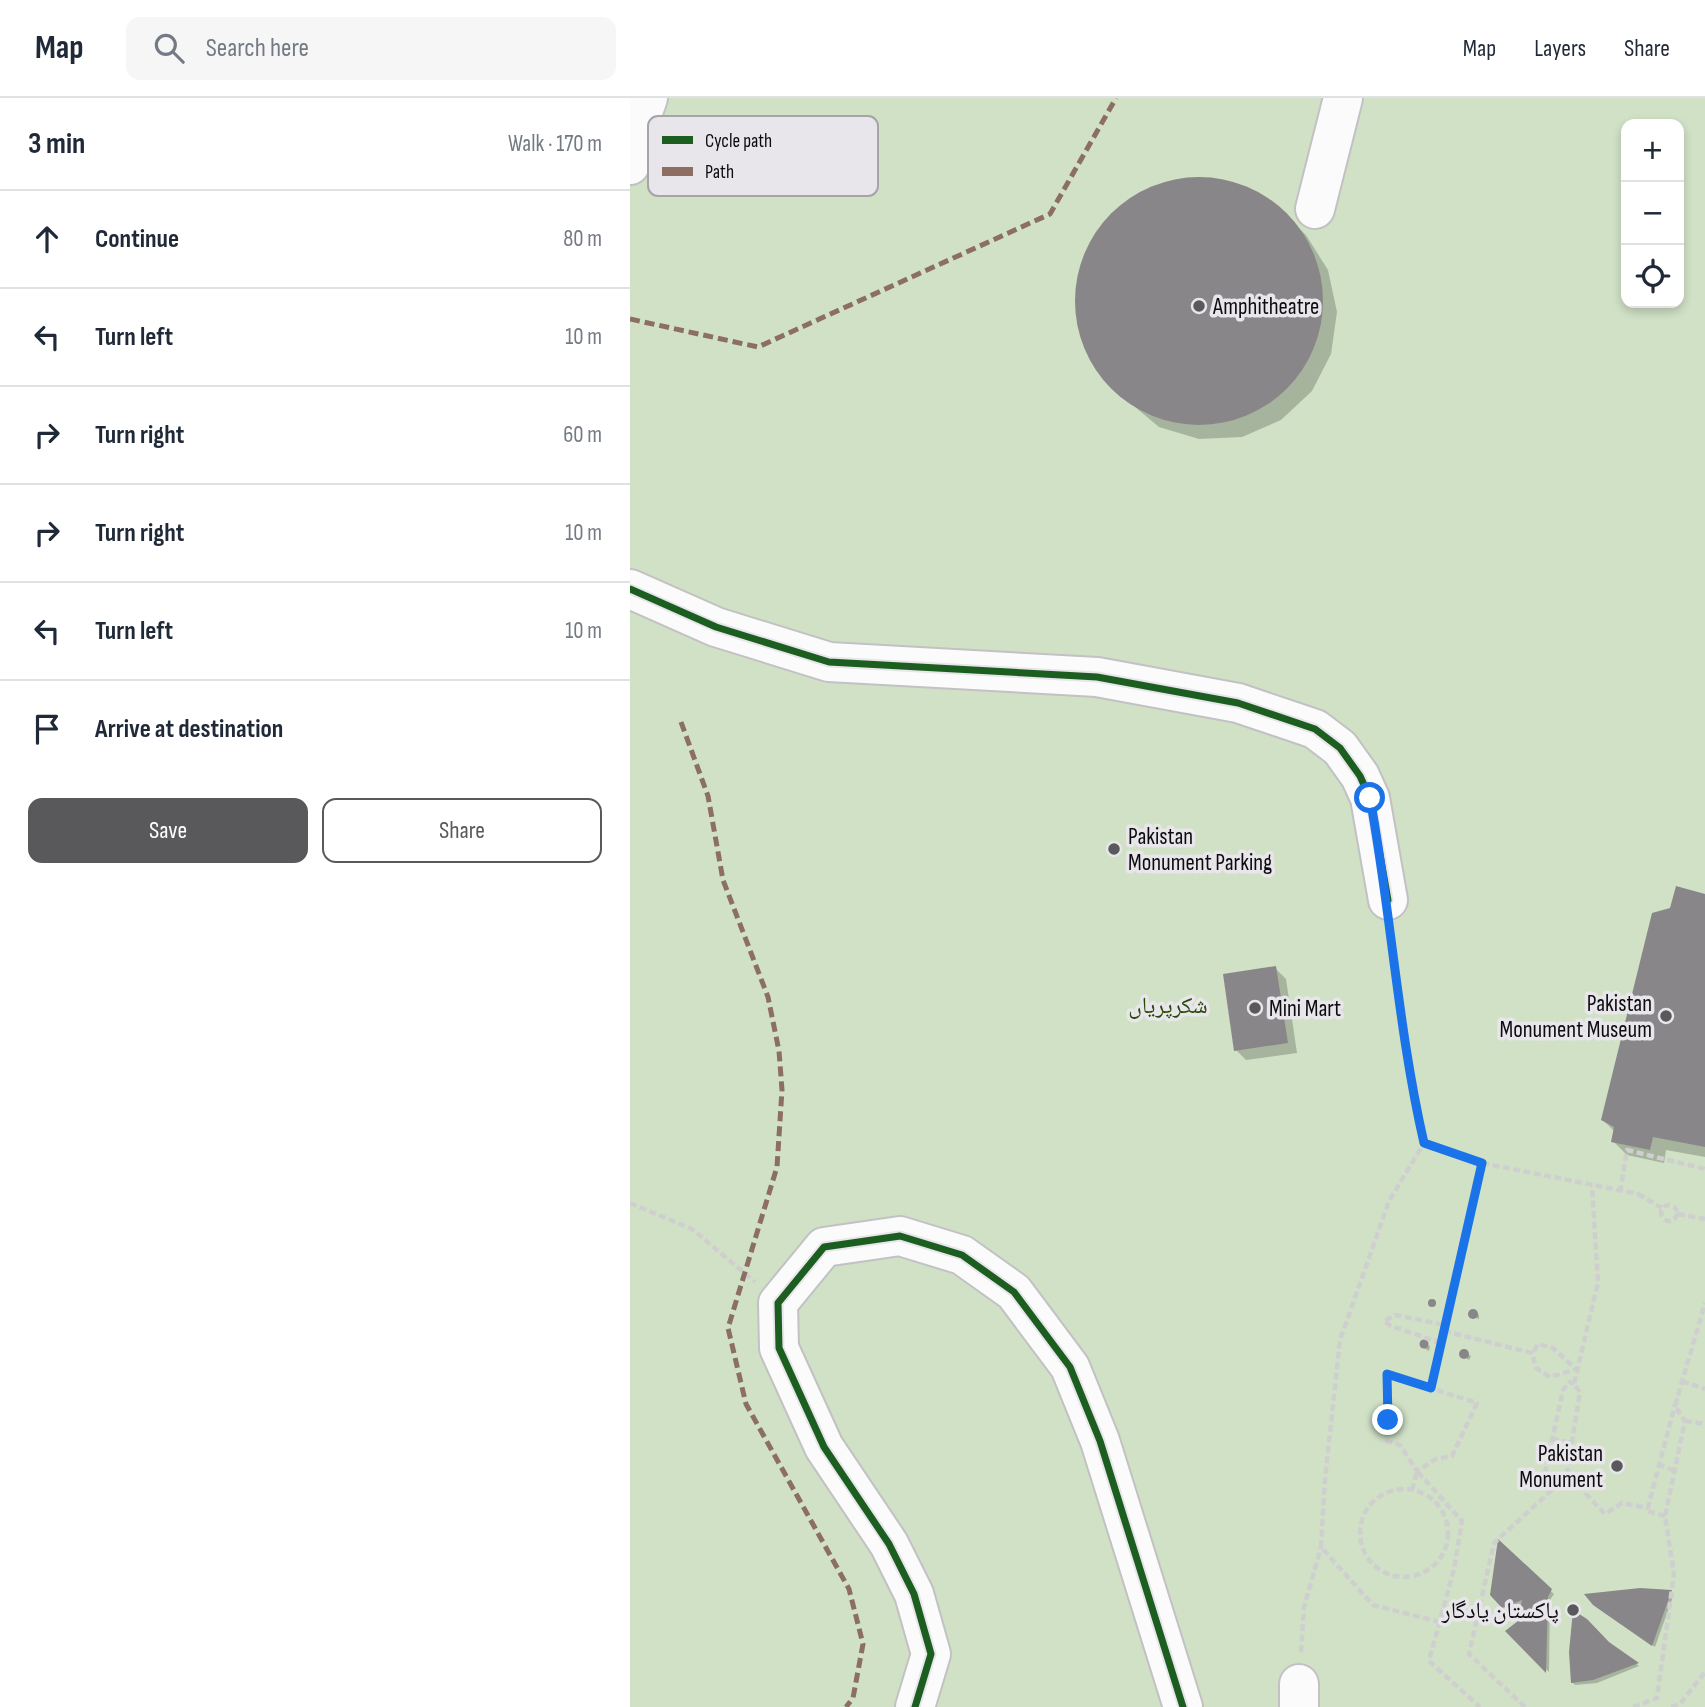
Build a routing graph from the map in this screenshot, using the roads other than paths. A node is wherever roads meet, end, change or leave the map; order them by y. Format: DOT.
graph roads {
  1 [pos="648,98"];
  2 [pos="1343,98"];
  3 [pos="630,166"];
  4 [pos="1315,209"];
  5 [pos="630,589"];
  6 [pos="1388,900"];
  7 [pos="915,1707"];
  8 [pos="1183,1707"];
  1 -- 3 [label="street"];
  2 -- 4 [label="street"];
  5 -- 6 [label="street"];
  7 -- 8 [label="street"];
}
